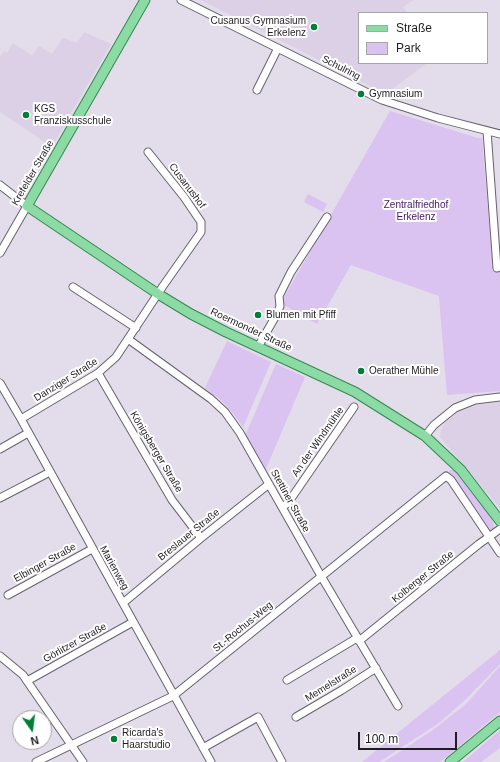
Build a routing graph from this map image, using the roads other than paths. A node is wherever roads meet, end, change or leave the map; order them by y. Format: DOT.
graph roads {
  1 [pos="145,0"];
  2 [pos="181,0"];
  3 [pos="278,48"];
  4 [pos="257,90"];
  5 [pos="487,131"];
  6 [pos="500,134"];
  7 [pos="148,152"];
  8 [pos="0,185"];
  9 [pos="27,206"];
  10 [pos="497,216"];
  11 [pos="327,217"];
  12 [pos="0,253"];
  13 [pos="500,267"];
  14 [pos="73,287"];
  15 [pos="158,294"];
  16 [pos="136,328"];
  17 [pos="128,339"];
  18 [pos="258,347"];
  19 [pos="98,373"];
  20 [pos="0,384"];
  21 [pos="500,397"];
  22 [pos="354,407"];
  23 [pos="21,419"];
  24 [pos="28,433"];
  25 [pos="425,436"];
  26 [pos="0,449"];
  27 [pos="50,472"];
  28 [pos="269,484"];
  29 [pos="0,498"];
  30 [pos="282,507"];
  31 [pos="500,522"];
  32 [pos="500,529"];
  33 [pos="490,536"];
  34 [pos="201,538"];
  35 [pos="92,549"];
  36 [pos="500,553"];
  37 [pos="321,576"];
  38 [pos="8,595"];
  39 [pos="123,603"];
  40 [pos="133,622"];
  41 [pos="358,639"];
  42 [pos="0,656"];
  43 [pos="376,668"];
  44 [pos="287,680"];
  45 [pos="27,681"];
  46 [pos="174,696"];
  47 [pos="398,706"];
  48 [pos="296,717"];
  49 [pos="500,721"];
  50 [pos="72,745"];
  51 [pos="203,748"];
  52 [pos="36,762"];
  53 [pos="83,762"];
  54 [pos="211,762"];
  55 [pos="282,762"];
  56 [pos="450,762"];
  1 -- 9 [label="main road, Krefelder Straße"];
  2 -- 3 [label="street, Schulring"];
  3 -- 4 [label="street"];
  3 -- 5 [label="street, Schulring"];
  5 -- 6 [label="street, Schulring"];
  5 -- 10 [label="street"];
  7 -- 15 [label="street, Cusanushof"];
  8 -- 9 [label="street, Roermonder Straße"];
  9 -- 12 [label="street, Krefelder Straße"];
  9 -- 15 [label="main road, Roermonder Straße"];
  10 -- 13 [label="street"];
  11 -- 18 [label="street"];
  14 -- 16 [label="street"];
  15 -- 16 [label="street, Danziger Straße"];
  15 -- 18 [label="main road, Roermonder Straße"];
  16 -- 17 [label="street, Danziger Straße"];
  17 -- 19 [label="street, Danziger Straße"];
  17 -- 28 [label="street, Stettiner Straße"];
  18 -- 25 [label="main road, Roermonder Straße"];
  19 -- 23 [label="street, Danziger Straße"];
  19 -- 34 [label="street, Königsberger Straße"];
  20 -- 23 [label="street, Marienweg"];
  21 -- 25 [label="street"];
  22 -- 30 [label="street, An der Windmühle"];
  23 -- 24 [label="street, Marienweg"];
  24 -- 26 [label="street"];
  24 -- 27 [label="street, Marienweg"];
  25 -- 31 [label="main road, Roermonder Straße"];
  27 -- 29 [label="street"];
  27 -- 35 [label="street, Marienweg"];
  28 -- 30 [label="street, Stettiner Straße"];
  28 -- 34 [label="street, Breslauer Straße"];
  30 -- 37 [label="street, Stettiner Straße"];
  32 -- 33 [label="street, Kolberger Straße"];
  33 -- 36 [label="street"];
  33 -- 37 [label="street, St.-Rochus-Weg"];
  33 -- 41 [label="street, Kolberger Straße"];
  34 -- 39 [label="street, Breslauer Straße"];
  35 -- 38 [label="street, Elbinger Straße"];
  35 -- 39 [label="street, Marienweg"];
  37 -- 41 [label="street, Stettiner Straße"];
  37 -- 46 [label="street, St.-Rochus-Weg"];
  39 -- 40 [label="street, Marienweg"];
  40 -- 45 [label="street, Görlitzer Straße"];
  40 -- 46 [label="street, Marienweg"];
  41 -- 43 [label="street, Stettiner Straße"];
  41 -- 44 [label="street, Kolberger Straße"];
  42 -- 45 [label="street"];
  43 -- 47 [label="street, Stettiner Straße"];
  43 -- 48 [label="street, Memelstraße"];
  45 -- 50 [label="street"];
  46 -- 50 [label="street, St.-Rochus-Weg"];
  46 -- 51 [label="street, Marienweg"];
  49 -- 56 [label="main road"];
  50 -- 52 [label="street, St.-Rochus-Weg"];
  50 -- 53 [label="street"];
  51 -- 54 [label="street, Marienweg"];
  51 -- 55 [label="street"];
}
